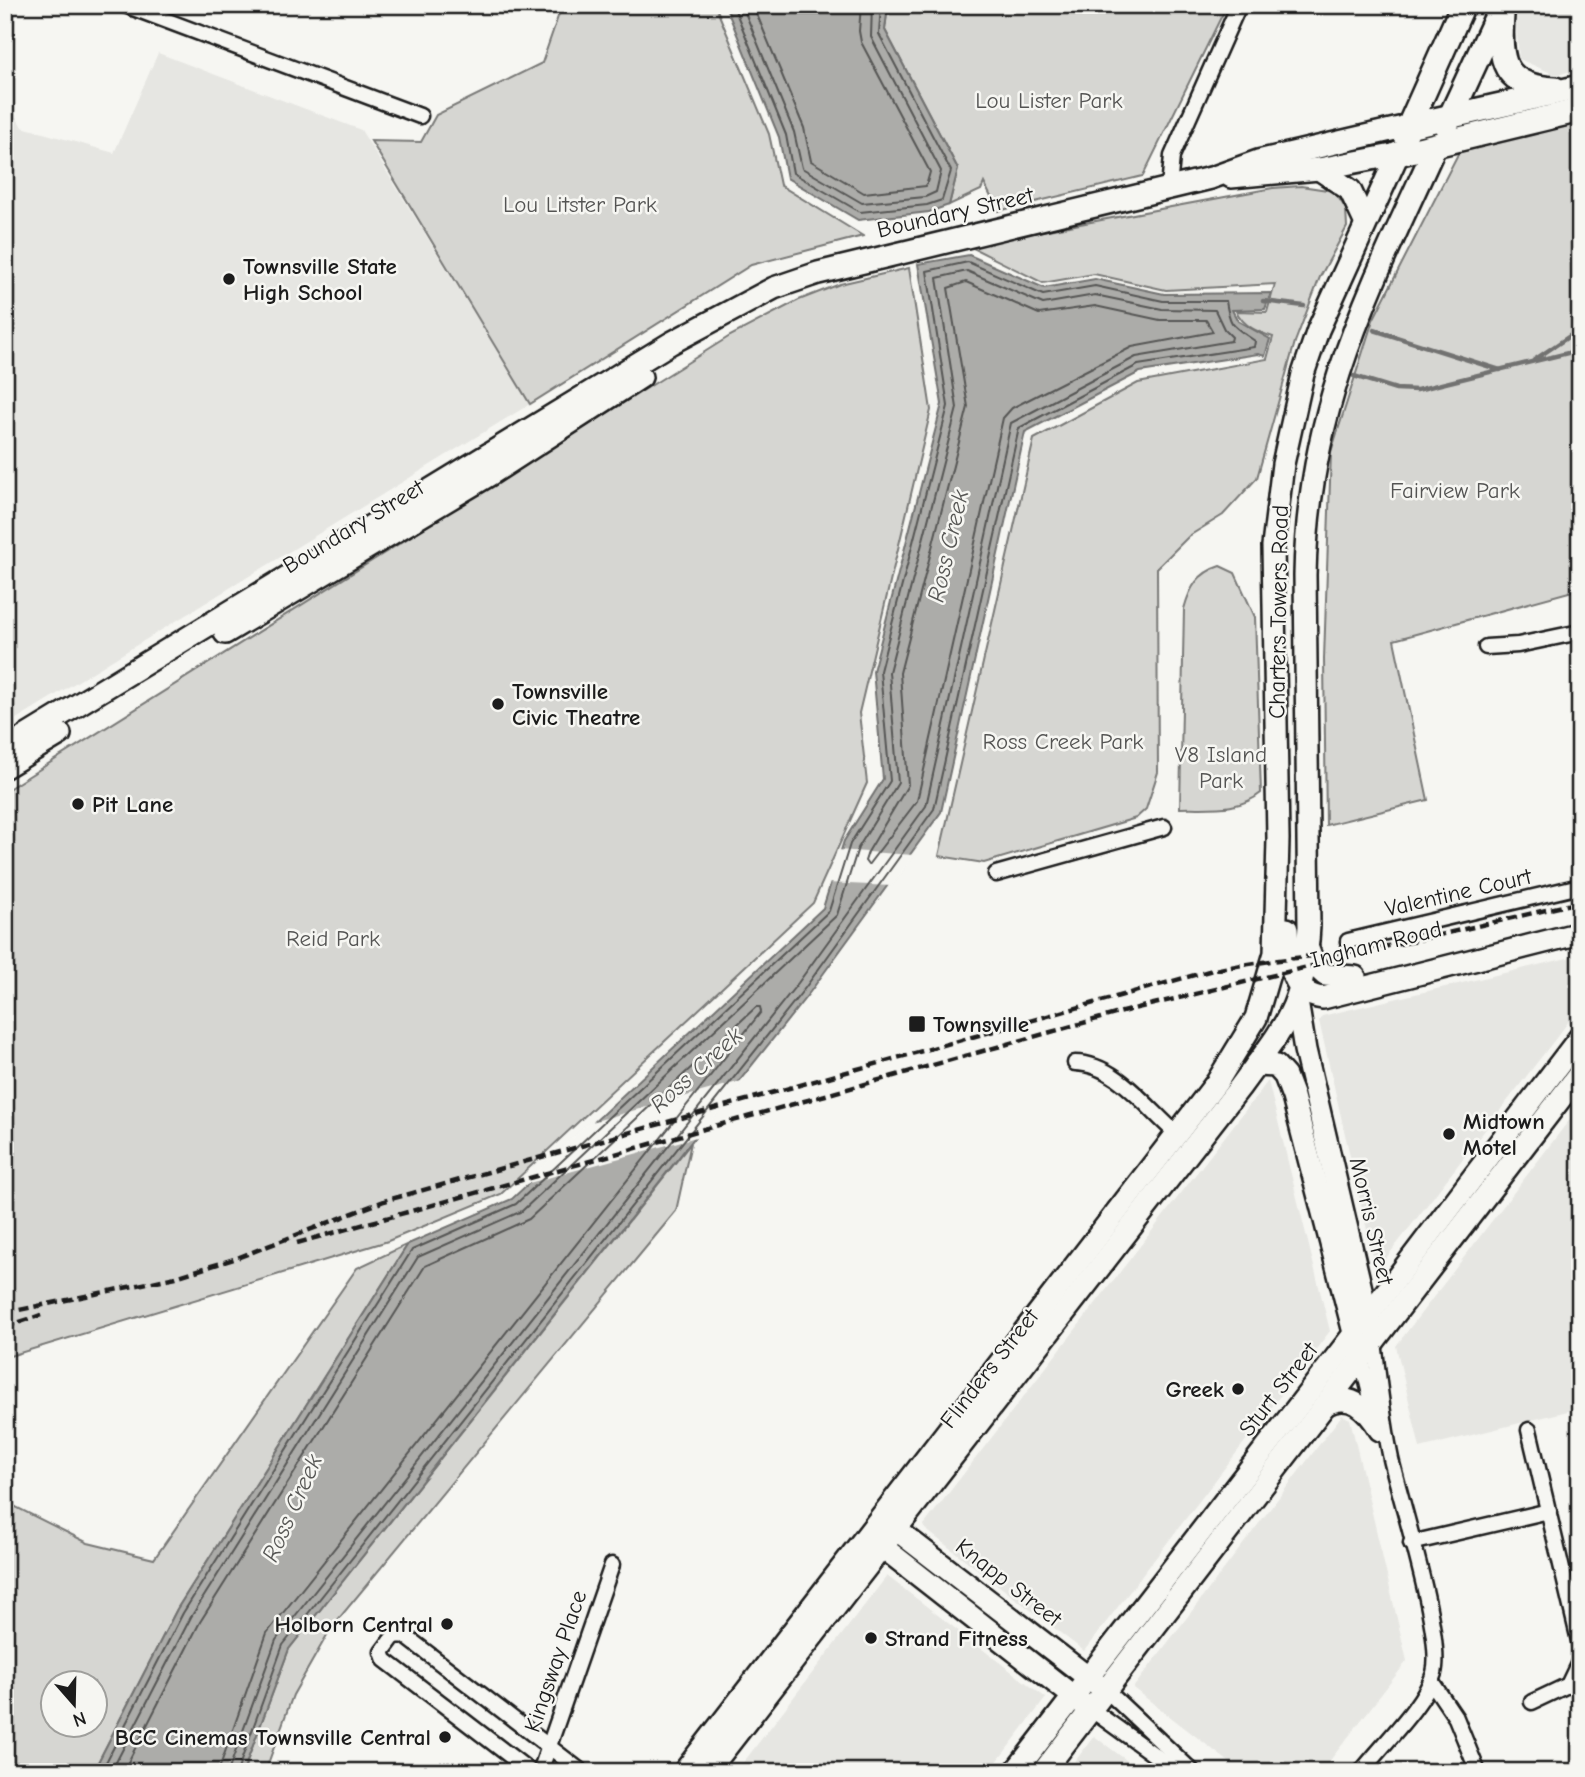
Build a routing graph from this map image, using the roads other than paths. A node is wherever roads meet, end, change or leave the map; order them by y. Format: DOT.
graph roads {
  1 [pos="125,5"];
  2 [pos="1239,5"];
  3 [pos="1463,5"];
  4 [pos="1502,5"];
  5 [pos="1572,88"];
  6 [pos="1580,110"];
  7 [pos="420,116"];
  8 [pos="1451,116"];
  9 [pos="1408,126"];
  10 [pos="1436,145"];
  11 [pos="1398,154"];
  12 [pos="1319,169"];
  13 [pos="1211,178"];
  14 [pos="1169,188"];
  15 [pos="1365,222"];
  16 [pos="718,318"];
  17 [pos="1580,632"];
  18 [pos="1486,647"];
  19 [pos="5,749"];
  20 [pos="5,767"];
  21 [pos="1164,827"];
  22 [pos="1278,839"];
  23 [pos="996,874"];
  24 [pos="1580,886"];
  25 [pos="1580,920"];
  26 [pos="1580,933"];
  27 [pos="1348,941"];
  28 [pos="1308,950"];
  29 [pos="1355,978"];
  30 [pos="1299,995"];
  31 [pos="1263,1001"];
  32 [pos="1580,1037"];
  33 [pos="1075,1063"];
  34 [pos="1256,1065"];
  35 [pos="1580,1073"];
  36 [pos="1217,1082"];
  37 [pos="1176,1133"];
  38 [pos="1354,1259"];
  39 [pos="1399,1275"];
  40 [pos="1368,1316"];
  41 [pos="1363,1345"];
  42 [pos="1325,1405"];
  43 [pos="1380,1430"];
  44 [pos="1529,1430"];
  45 [pos="1391,1455"];
  46 [pos="1549,1511"];
  47 [pos="889,1523"];
  48 [pos="875,1541"];
  49 [pos="1411,1543"];
  50 [pos="612,1565"];
  51 [pos="1580,1644"];
  52 [pos="1054,1650"];
  53 [pos="1580,1660"];
  54 [pos="1038,1670"];
  55 [pos="1088,1677"];
  56 [pos="1430,1681"];
  57 [pos="1106,1690"];
  58 [pos="1073,1697"];
  59 [pos="1532,1702"];
  60 [pos="1092,1710"];
  61 [pos="1140,1721"];
  62 [pos="1129,1736"];
  63 [pos="550,1746"];
  64 [pos="531,1772"];
  65 [pos="540,1772"];
  66 [pos="582,1772"];
  67 [pos="684,1772"];
  68 [pos="707,1772"];
  69 [pos="1015,1772"];
  70 [pos="1043,1772"];
  71 [pos="1178,1772"];
  72 [pos="1193,1772"];
  73 [pos="1361,1772"];
  74 [pos="1478,1772"];
  1 -- 7 [label="street"];
  2 -- 14 [label="street"];
  3 -- 9 [label="main road, Charters Towers Road"];
  4 -- 5 [label="main road"];
  4 -- 8 [label="main road, Charters Towers Road"];
  5 -- 8 [label="main road"];
  6 -- 10 [label="main road"];
  8 -- 9 [label="main road"];
  8 -- 10 [label="main road, Charters Towers Road"];
  9 -- 11 [label="main road, Charters Towers Road"];
  9 -- 13 [label="main road, Boundary Street"];
  10 -- 11 [label="main road"];
  10 -- 28 [label="main road, Charters Towers Road"];
  11 -- 12 [label="main road, Boundary Street"];
  11 -- 15 [label="main road, Charters Towers Road"];
  12 -- 13 [label="main road, Boundary Street"];
  12 -- 15 [label="main road"];
  13 -- 14 [label="main road, Boundary Street"];
  14 -- 16 [label="main road, Boundary Street"];
  15 -- 22 [label="main road, Charters Towers Road"];
  16 -- 19 [label="main road, Boundary Street"];
  16 -- 20 [label="main road, Boundary Street"];
  17 -- 18 [label="street"];
  21 -- 23 [label="street"];
  22 -- 30 [label="main road"];
  22 -- 31 [label="main road, Charters Towers Road"];
  24 -- 27 [label="street, Valentine Court"];
  25 -- 29 [label="main road, Ingham Road"];
  26 -- 30 [label="main road, Ingham Road"];
  28 -- 29 [label="main road"];
  28 -- 30 [label="main road, Charters Towers Road"];
  29 -- 30 [label="main road, Ingham Road"];
  30 -- 34 [label="main road, Flinders Street"];
  30 -- 36 [label="main road"];
  30 -- 38 [label="main road, Morris Street"];
  31 -- 36 [label="main road, Flinders Street"];
  32 -- 39 [label="main road"];
  33 -- 37 [label="street"];
  34 -- 41 [label="main road, Morris Street"];
  34 -- 47 [label="main road, Flinders Street"];
  35 -- 41 [label="main road, Sturt Street"];
  36 -- 37 [label="main road, Flinders Street"];
  37 -- 47 [label="main road, Flinders Street"];
  38 -- 39 [label="main road"];
  38 -- 40 [label="main road, Morris Street"];
  39 -- 40 [label="main road"];
  40 -- 41 [label="main road, Morris Street"];
  41 -- 42 [label="main road, Sturt Street"];
  41 -- 43 [label="street, Morris Street"];
  41 -- 45 [label="street, Morris Street"];
  41 -- 55 [label="main road, Sturt Street"];
  42 -- 43 [label="main road"];
  42 -- 57 [label="main road, Sturt Street"];
  43 -- 45 [label="street, Morris Street"];
  44 -- 46 [label="street"];
  45 -- 49 [label="street, Morris Street"];
  46 -- 49 [label="street"];
  46 -- 51 [label="street"];
  47 -- 48 [label="main road, Flinders Street"];
  47 -- 52 [label="main road, Knapp Street"];
  48 -- 54 [label="main road"];
  48 -- 67 [label="main road, Flinders Street"];
  48 -- 68 [label="main road, Flinders Street"];
  49 -- 56 [label="street, Morris Street"];
  50 -- 63 [label="street, Kingsway Place"];
  52 -- 54 [label="main road"];
  52 -- 55 [label="main road, Knapp Street"];
  53 -- 59 [label="street"];
  54 -- 58 [label="main road"];
  55 -- 57 [label="main road, Knapp Street"];
  55 -- 58 [label="main road, Sturt Street"];
  56 -- 73 [label="street"];
  56 -- 74 [label="street"];
  57 -- 60 [label="main road, Sturt Street"];
  57 -- 61 [label="street"];
  58 -- 60 [label="main road"];
  58 -- 69 [label="main road, Sturt Street"];
  60 -- 62 [label="street"];
  60 -- 70 [label="main road, Sturt Street"];
  61 -- 62 [label="street"];
  61 -- 72 [label="street"];
  62 -- 71 [label="street"];
  63 -- 64 [label="street"];
  63 -- 65 [label="street, Kingsway Place"];
  63 -- 66 [label="street"];
}
